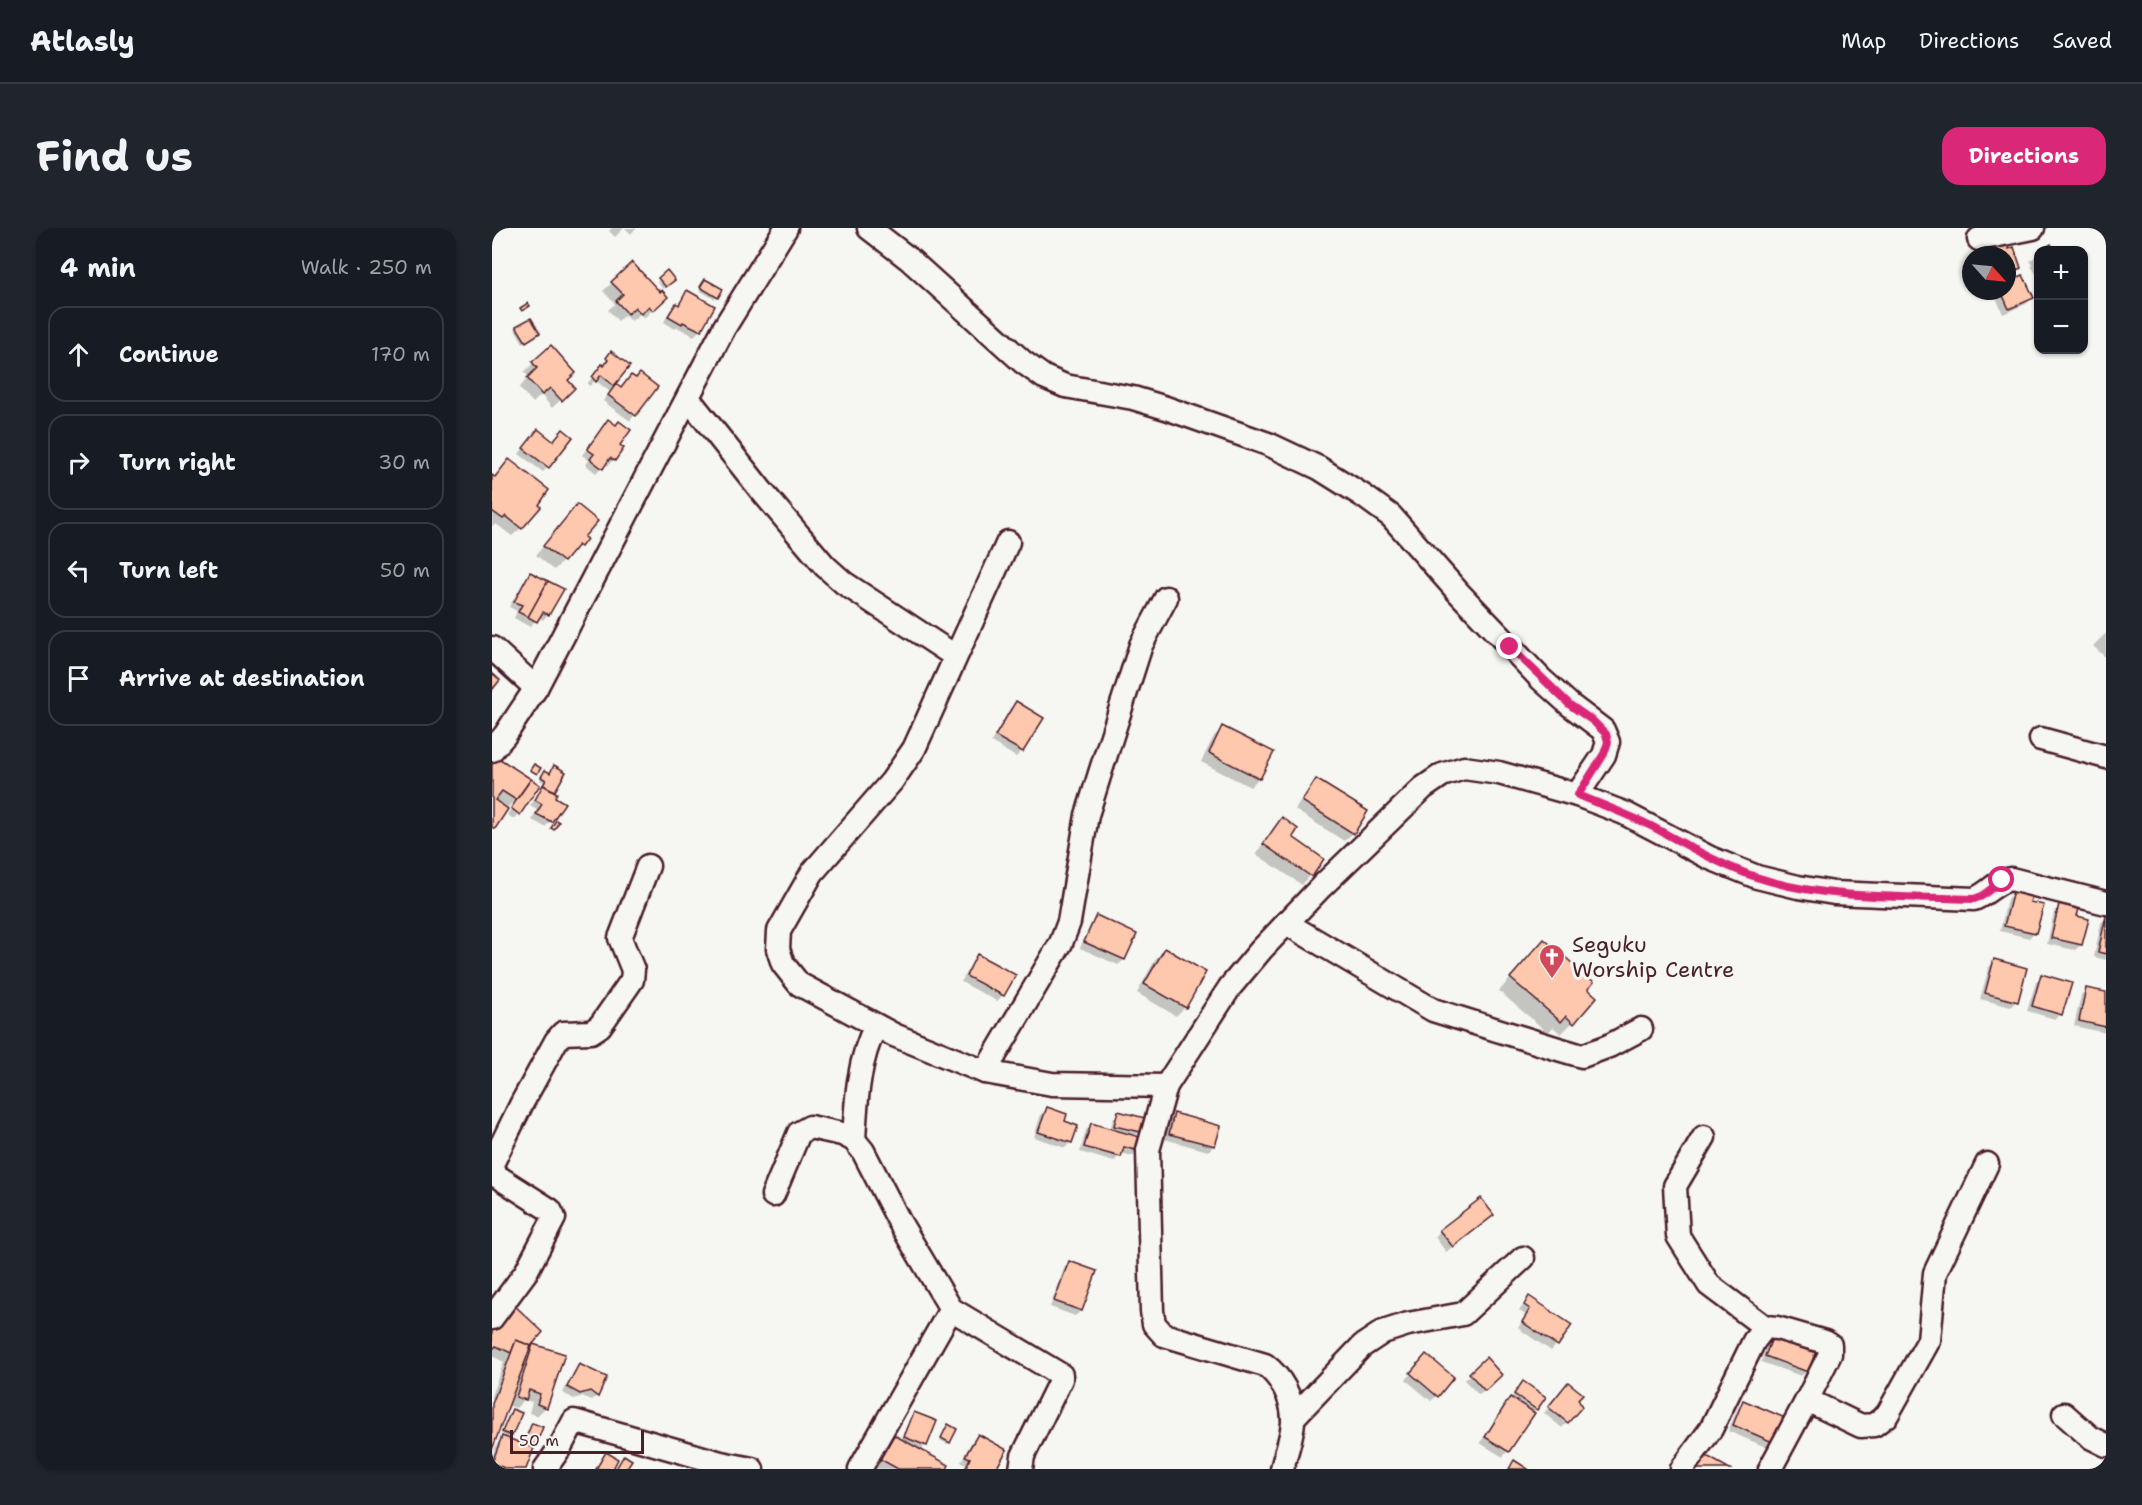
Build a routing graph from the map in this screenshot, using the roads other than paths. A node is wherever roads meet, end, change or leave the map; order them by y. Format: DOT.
graph roads {
  1 [pos="786,228"];
  2 [pos="869,228"];
  3 [pos="2033,228"];
  4 [pos="1979,239"];
  5 [pos="688,398"];
  6 [pos="1008,542"];
  7 [pos="1166,598"];
  8 [pos="492,648"];
  9 [pos="955,656"];
  10 [pos="536,688"];
  11 [pos="2041,739"];
  12 [pos="492,750"];
  13 [pos="2106,757"];
  14 [pos="1578,795"];
  15 [pos="648,866"];
  16 [pos="2106,903"];
  17 [pos="1286,923"];
  18 [pos="876,1026"];
  19 [pos="1641,1029"];
  20 [pos="985,1071"];
  21 [pos="1166,1086"];
  22 [pos="1704,1137"];
  23 [pos="854,1140"];
  24 [pos="492,1164"];
  25 [pos="1987,1164"];
  26 [pos="492,1173"];
  27 [pos="774,1195"];
  28 [pos="1523,1258"];
  29 [pos="951,1309"];
  30 [pos="492,1318"];
  31 [pos="1765,1327"];
  32 [pos="1807,1400"];
  33 [pos="2064,1414"];
  34 [pos="1293,1418"];
  35 [pos="2106,1445"];
  36 [pos="545,1469"];
  37 [pos="752,1469"];
  38 [pos="860,1469"];
  39 [pos="1021,1469"];
  40 [pos="1282,1469"];
  41 [pos="1682,1469"];
  42 [pos="1770,1469"];
  1 -- 5 [label="street"];
  2 -- 14 [label="street"];
  3 -- 4 [label="street"];
  5 -- 9 [label="street"];
  5 -- 10 [label="street"];
  6 -- 9 [label="street"];
  7 -- 20 [label="street"];
  8 -- 10 [label="street"];
  9 -- 18 [label="street"];
  10 -- 12 [label="street"];
  11 -- 13 [label="street"];
  14 -- 16 [label="street"];
  14 -- 17 [label="street"];
  15 -- 24 [label="street"];
  17 -- 19 [label="street"];
  17 -- 21 [label="street"];
  18 -- 20 [label="street"];
  18 -- 23 [label="street"];
  20 -- 21 [label="street"];
  21 -- 34 [label="street"];
  22 -- 31 [label="street"];
  23 -- 27 [label="street"];
  23 -- 29 [label="street"];
  25 -- 32 [label="street"];
  26 -- 30 [label="street"];
  28 -- 34 [label="street"];
  29 -- 38 [label="street"];
  29 -- 39 [label="street"];
  31 -- 32 [label="street"];
  31 -- 41 [label="street"];
  32 -- 42 [label="street"];
  33 -- 35 [label="street"];
  34 -- 40 [label="street"];
  36 -- 37 [label="street"];
}
